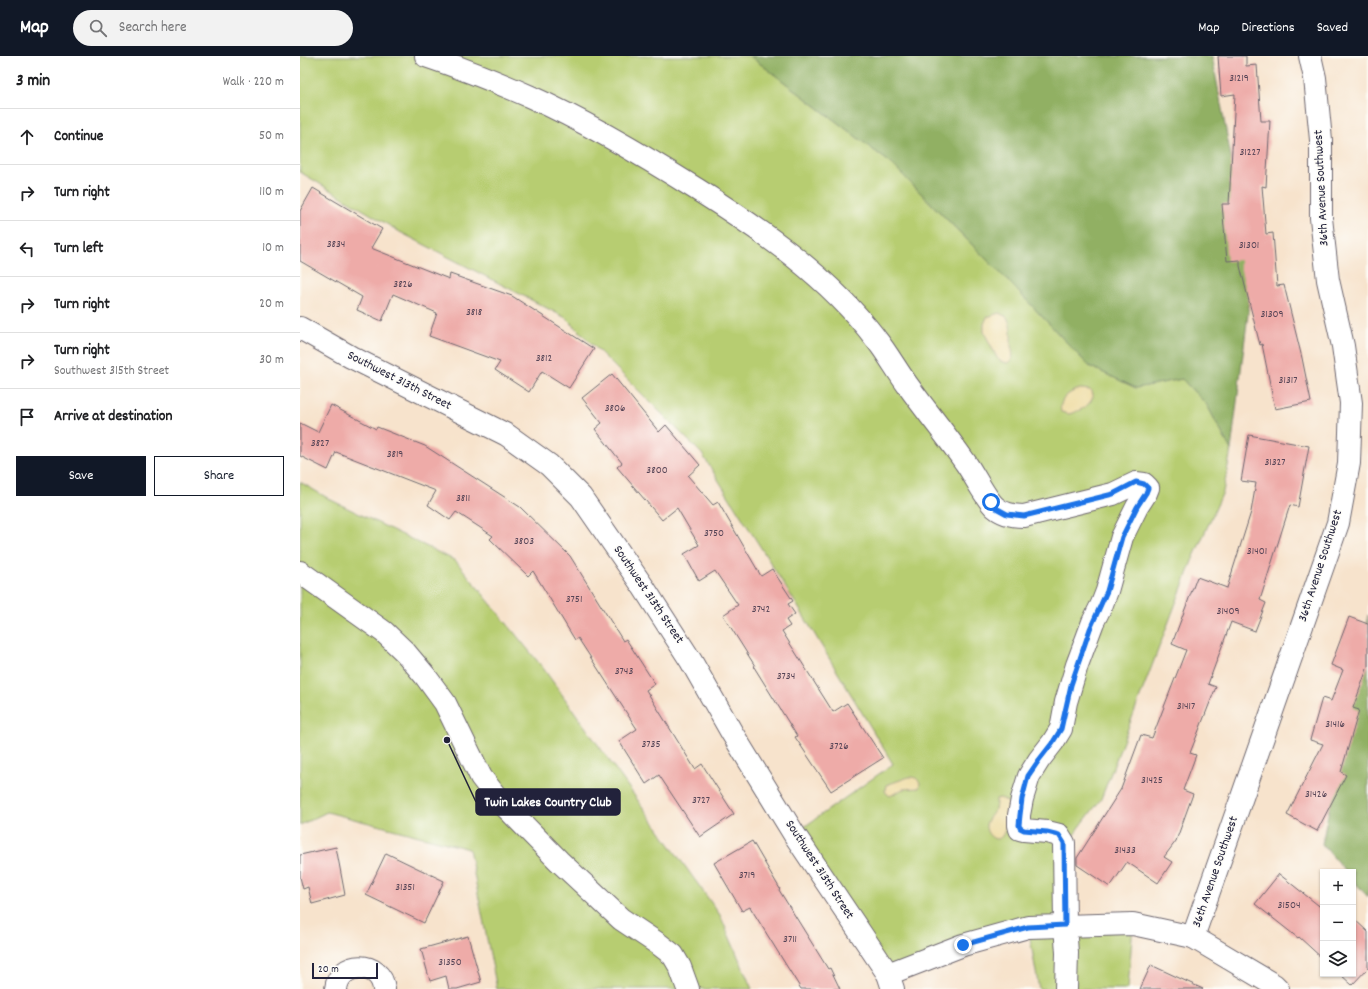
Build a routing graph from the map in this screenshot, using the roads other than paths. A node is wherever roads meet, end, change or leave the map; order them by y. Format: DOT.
graph roads {
  1 [pos="426,56"];
  2 [pos="1310,56"];
  3 [pos="300,328"];
  4 [pos="300,572"];
  5 [pos="1065,925"];
  6 [pos="1193,937"];
  7 [pos="891,981"];
  8 [pos="336,989"];
  9 [pos="384,989"];
  10 [pos="688,989"];
  11 [pos="1066,989"];
  12 [pos="1278,989"];
  1 -- 5 [label="street"];
  2 -- 6 [label="street, 36th Avenue Southwest"];
  3 -- 7 [label="street, Southwest 313th Street"];
  4 -- 10 [label="street"];
  5 -- 6 [label="street"];
  5 -- 7 [label="street"];
  5 -- 11 [label="street"];
  6 -- 12 [label="street, 36th Avenue Southwest"];
  8 -- 9 [label="street"];
}
